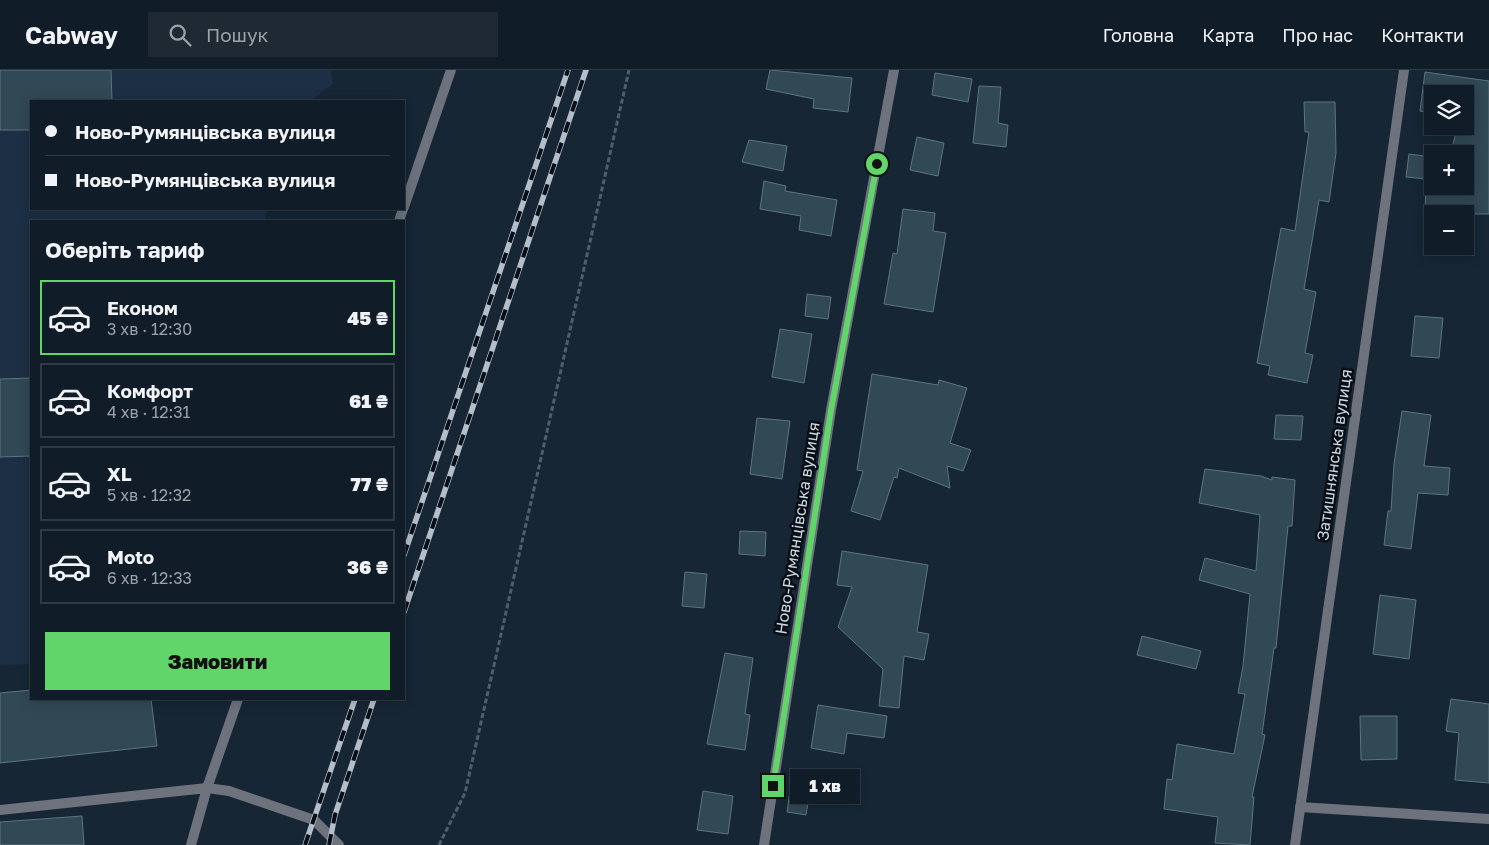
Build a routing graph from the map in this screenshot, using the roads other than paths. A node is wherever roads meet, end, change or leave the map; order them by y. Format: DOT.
graph roads {
  1 [pos="451,70"];
  2 [pos="894,70"];
  3 [pos="1404,70"];
  4 [pos="405,205"];
  5 [pos="238,700"];
  6 [pos="207,788"];
  7 [pos="1300,807"];
  8 [pos="0,810"];
  9 [pos="1489,819"];
  10 [pos="191,845"];
  11 [pos="340,845"];
  12 [pos="764,845"];
  13 [pos="1295,845"];
  1 -- 4 [label="street"];
  2 -- 12 [label="street, Ново-Румянцівська вулиця"];
  3 -- 7 [label="street, Затишнянська вулиця"];
  5 -- 6 [label="street"];
  6 -- 8 [label="street"];
  6 -- 10 [label="street"];
  6 -- 11 [label="street"];
  7 -- 9 [label="street"];
  7 -- 13 [label="street, Затишнянська вулиця"];
}
